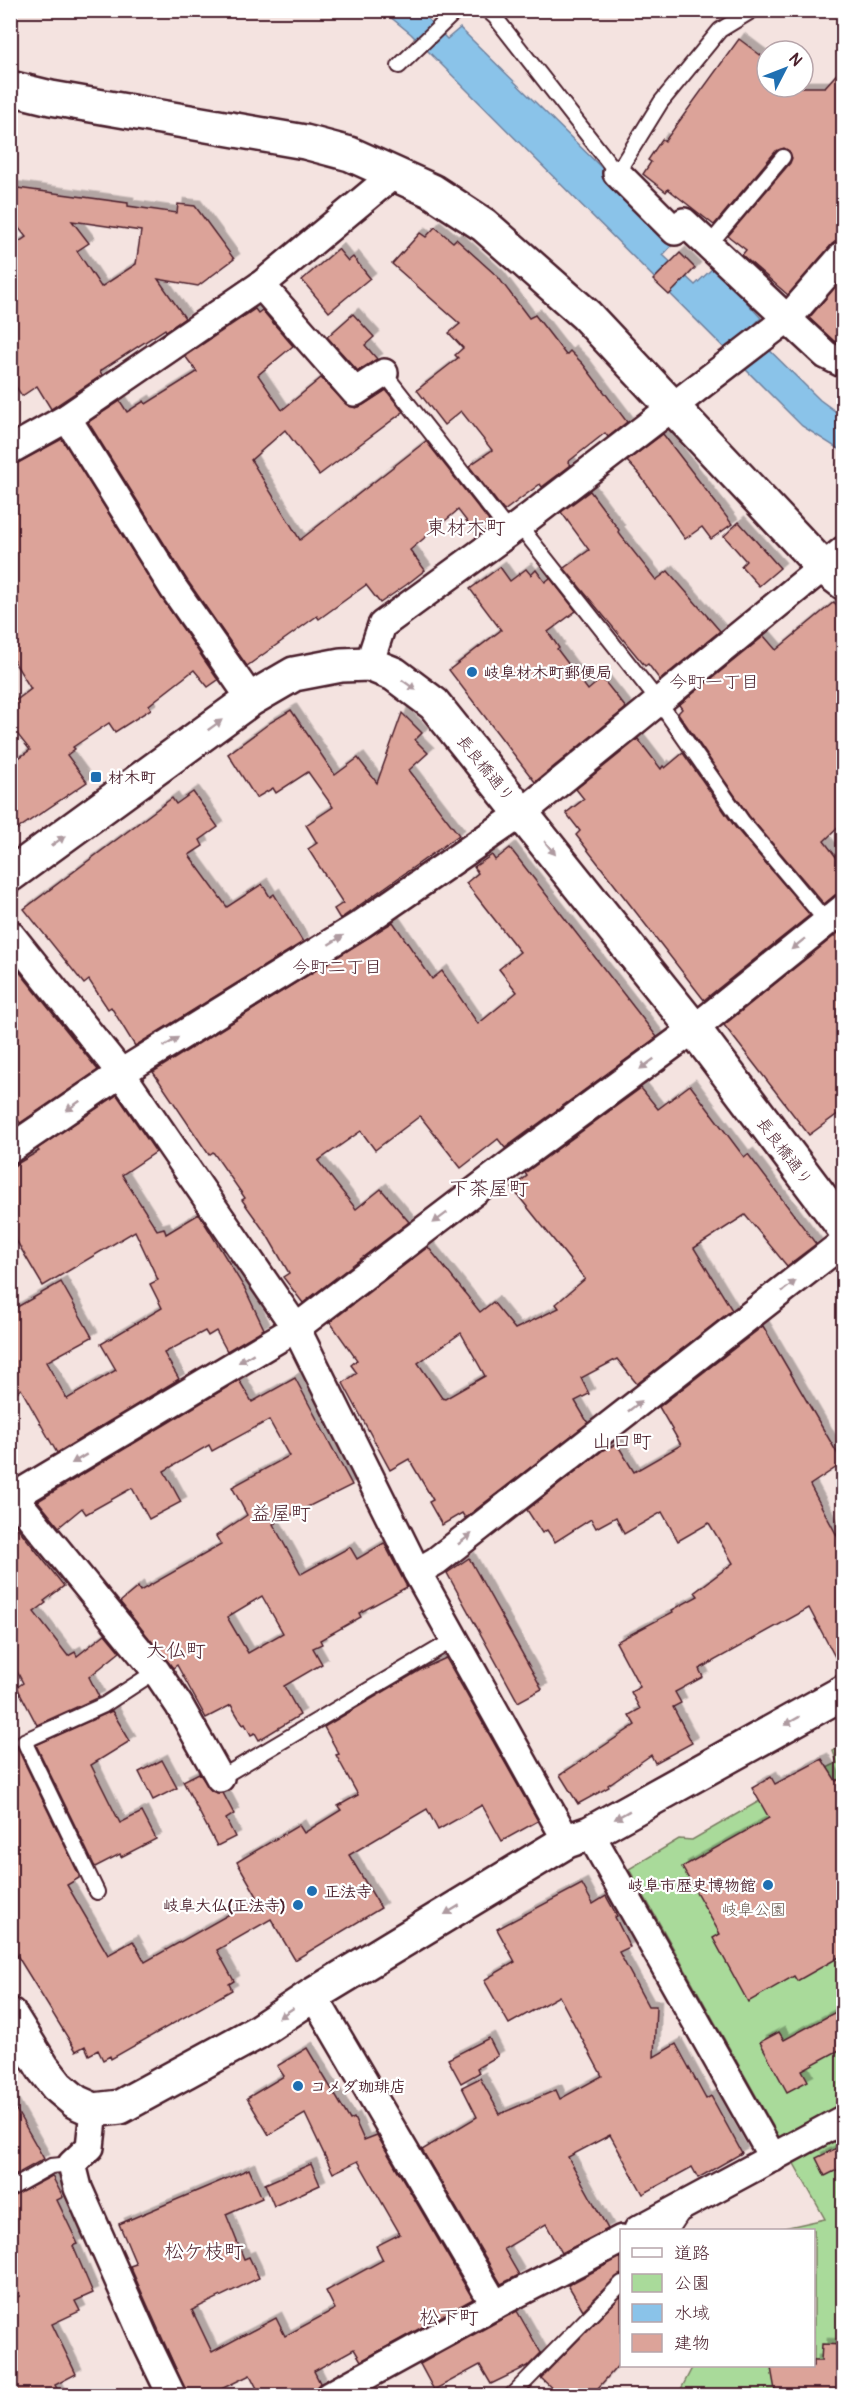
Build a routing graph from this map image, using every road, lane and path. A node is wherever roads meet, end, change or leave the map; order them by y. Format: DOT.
graph roads {
  1 [pos="487,10"];
  2 [pos="753,10"];
  3 [pos="453,14"];
  4 [pos="403,62"];
  5 [pos="10,88"];
  6 [pos="783,157"];
  7 [pos="617,173"];
  8 [pos="393,175"];
  9 [pos="709,245"];
  10 [pos="843,254"];
  11 [pos="261,285"];
  12 [pos="778,326"];
  13 [pos="843,364"];
  14 [pos="384,373"];
  15 [pos="672,407"];
  16 [pos="68,418"];
  17 [pos="10,450"];
  18 [pos="514,529"];
  19 [pos="837,566"];
  20 [pos="369,664"];
  21 [pos="251,699"];
  22 [pos="659,702"];
  23 [pos="522,813"];
  24 [pos="10,875"];
  25 [pos="835,914"];
  26 [pos="10,934"];
  27 [pos="694,1029"];
  28 [pos="121,1073"];
  29 [pos="10,1149"];
  30 [pos="843,1228"];
  31 [pos="843,1242"];
  32 [pos="296,1328"];
  33 [pos="12,1496"];
  34 [pos="417,1572"];
  35 [pos="453,1640"];
  36 [pos="156,1671"];
  37 [pos="843,1692"];
  38 [pos="220,1778"];
  39 [pos="578,1837"];
  40 [pos="97,1892"];
  41 [pos="314,1995"];
  42 [pos="10,2014"];
  43 [pos="94,2110"];
  44 [pos="843,2119"];
  45 [pos="772,2158"];
  46 [pos="72,2164"];
  47 [pos="10,2189"];
  48 [pos="687,2205"];
  49 [pos="640,2229"];
  50 [pos="672,2229"];
  51 [pos="620,2240"];
  52 [pos="620,2284"];
  53 [pos="495,2305"];
  54 [pos="172,2396"];
  55 [pos="329,2396"];
  56 [pos="511,2396"];
  1 -- 7 [label="lane"];
  2 -- 7 [label="lane"];
  3 -- 4 [label="lane"];
  5 -- 8 [label="main road"];
  6 -- 9 [label="lane"];
  7 -- 9 [label="street"];
  8 -- 11 [label="street"];
  8 -- 15 [label="main road"];
  9 -- 12 [label="street"];
  10 -- 12 [label="street"];
  11 -- 14 [label="street"];
  11 -- 16 [label="street"];
  12 -- 13 [label="street"];
  12 -- 15 [label="street"];
  14 -- 18 [label="lane"];
  15 -- 18 [label="street"];
  15 -- 19 [label="main road"];
  16 -- 17 [label="street"];
  16 -- 21 [label="street"];
  18 -- 20 [label="street"];
  18 -- 22 [label="lane"];
  19 -- 22 [label="street"];
  20 -- 21 [label="main road, 長良橋通り"];
  20 -- 23 [label="main road, 長良橋通り, one-way"];
  24 -- 21 [label="main road, 長良橋通り, one-way"];
  22 -- 23 [label="street"];
  22 -- 25 [label="lane"];
  23 -- 27 [label="main road, 長良橋通り, one-way"];
  28 -- 23 [label="street, one-way"];
  25 -- 27 [label="street, one-way"];
  26 -- 28 [label="street"];
  27 -- 30 [label="main road, 長良橋通り"];
  27 -- 32 [label="street, one-way"];
  28 -- 29 [label="street, one-way"];
  28 -- 32 [label="street"];
  34 -- 31 [label="street, one-way"];
  32 -- 33 [label="street, one-way"];
  32 -- 34 [label="street"];
  33 -- 36 [label="street"];
  34 -- 35 [label="street"];
  35 -- 38 [label="lane"];
  35 -- 39 [label="street"];
  36 -- 38 [label="street"];
  36 -- 40 [label="lane"];
  37 -- 39 [label="main road, one-way"];
  39 -- 41 [label="main road, one-way"];
  39 -- 45 [label="street"];
  41 -- 43 [label="main road, one-way"];
  41 -- 53 [label="street"];
  42 -- 43 [label="main road"];
  43 -- 46 [label="street"];
  44 -- 45 [label="street"];
  45 -- 48 [label="street"];
  46 -- 47 [label="lane"];
  46 -- 54 [label="street"];
  48 -- 49 [label="street"];
  48 -- 50 [label="lane"];
  51 -- 53 [label="street"];
  52 -- 56 [label="lane"];
  53 -- 55 [label="street"];
}
